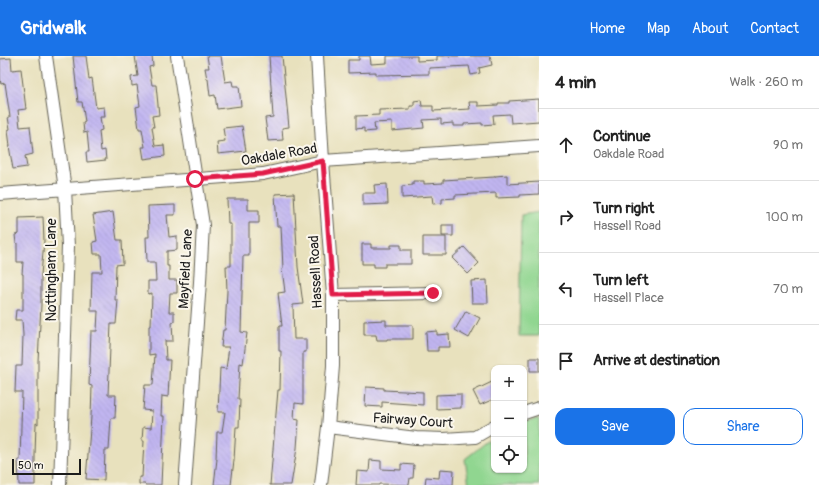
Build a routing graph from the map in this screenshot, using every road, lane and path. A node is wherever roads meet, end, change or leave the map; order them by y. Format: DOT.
graph roads {
  1 [pos="46,56"];
  2 [pos="178,56"];
  3 [pos="317,56"];
  4 [pos="539,146"];
  5 [pos="323,161"];
  6 [pos="195,179"];
  7 [pos="65,189"];
  8 [pos="0,194"];
  9 [pos="433,293"];
  10 [pos="333,295"];
  11 [pos="539,408"];
  12 [pos="527,411"];
  13 [pos="328,427"];
  14 [pos="491,428"];
  15 [pos="60,485"];
  16 [pos="185,485"];
  17 [pos="322,485"];
  1 -- 7 [label="street, Nottingham Lane"];
  2 -- 6 [label="street, Mayfield Lane"];
  3 -- 5 [label="street, Hassell Road"];
  4 -- 5 [label="street, Oakdale Road"];
  5 -- 6 [label="street, Oakdale Road"];
  5 -- 10 [label="street, Hassell Road"];
  6 -- 7 [label="street, Oakdale Road"];
  6 -- 16 [label="street, Mayfield Lane"];
  7 -- 8 [label="street, Oakdale Road"];
  7 -- 15 [label="street, Nottingham Lane"];
  9 -- 10 [label="street"];
  10 -- 13 [label="street, Hassell Road"];
  11 -- 12 [label="street"];
  13 -- 14 [label="street, Fairway Court"];
  13 -- 17 [label="street, Hassell Road"];
}
